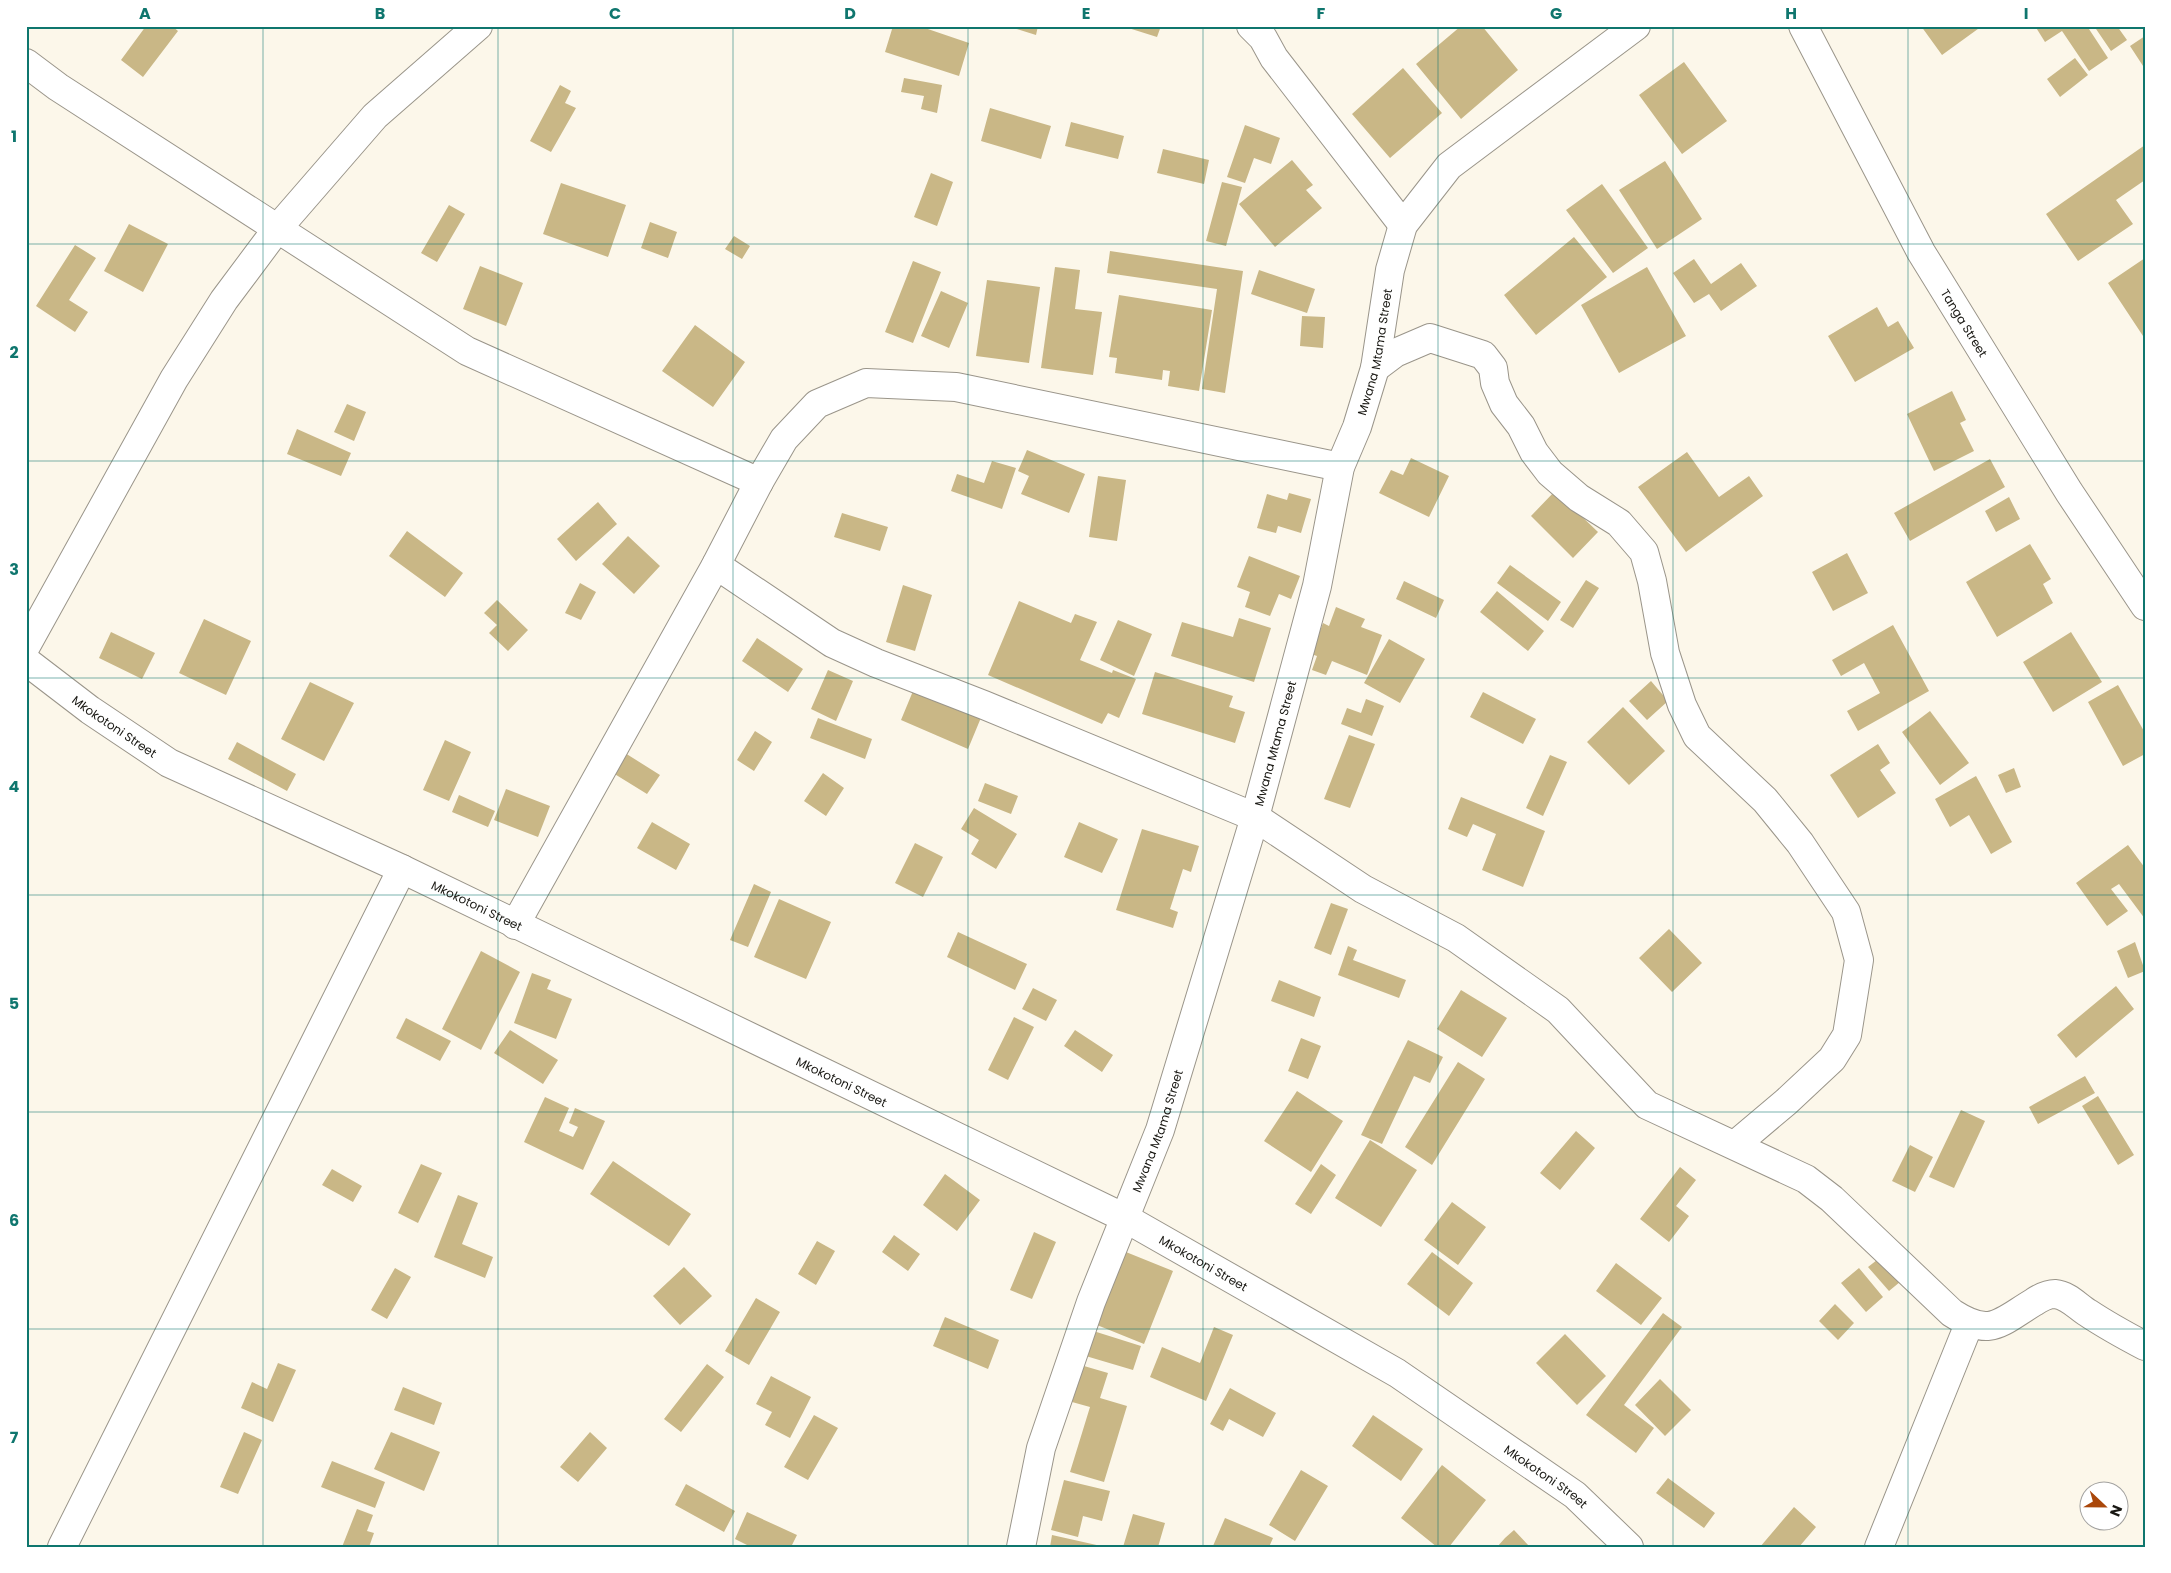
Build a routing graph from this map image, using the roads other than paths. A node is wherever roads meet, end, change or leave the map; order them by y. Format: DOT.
graph roads {
  1 [pos="478,26"];
  2 [pos="1251,26"];
  3 [pos="1636,26"];
  4 [pos="1803,26"];
  5 [pos="26,63"];
  6 [pos="1404,225"];
  7 [pos="277,230"];
  8 [pos="1375,368"];
  9 [pos="1340,467"];
  10 [pos="759,482"];
  11 [pos="716,565"];
  12 [pos="2145,606"];
  13 [pos="26,646"];
  14 [pos="26,661"];
  15 [pos="1255,817"];
  16 [pos="402,869"];
  17 [pos="515,925"];
  18 [pos="1735,1145"];
  19 [pos="1125,1218"];
  20 [pos="1969,1324"];
  21 [pos="2145,1346"];
  22 [pos="62,1547"];
  23 [pos="1021,1547"];
  24 [pos="1629,1547"];
  25 [pos="1879,1547"];
  1 -- 7 [label="street"];
  2 -- 6 [label="street"];
  3 -- 6 [label="street, Mwana Mtama Street"];
  4 -- 12 [label="street, Tanga Street"];
  5 -- 7 [label="street"];
  6 -- 8 [label="street, Mwana Mtama Street"];
  7 -- 10 [label="street"];
  7 -- 13 [label="street"];
  8 -- 9 [label="street, Mwana Mtama Street"];
  8 -- 18 [label="street"];
  9 -- 10 [label="street"];
  9 -- 15 [label="street, Mwana Mtama Street"];
  10 -- 11 [label="street"];
  11 -- 15 [label="street"];
  11 -- 17 [label="street"];
  14 -- 16 [label="street, Mkokotoni Street"];
  15 -- 18 [label="street"];
  15 -- 19 [label="street, Mwana Mtama Street"];
  16 -- 17 [label="street, Mkokotoni Street"];
  16 -- 22 [label="street"];
  17 -- 19 [label="street, Mkokotoni Street"];
  18 -- 20 [label="street"];
  19 -- 23 [label="street, Mwana Mtama Street"];
  19 -- 24 [label="street, Mkokotoni Street"];
  20 -- 21 [label="street"];
  20 -- 25 [label="street"];
}
